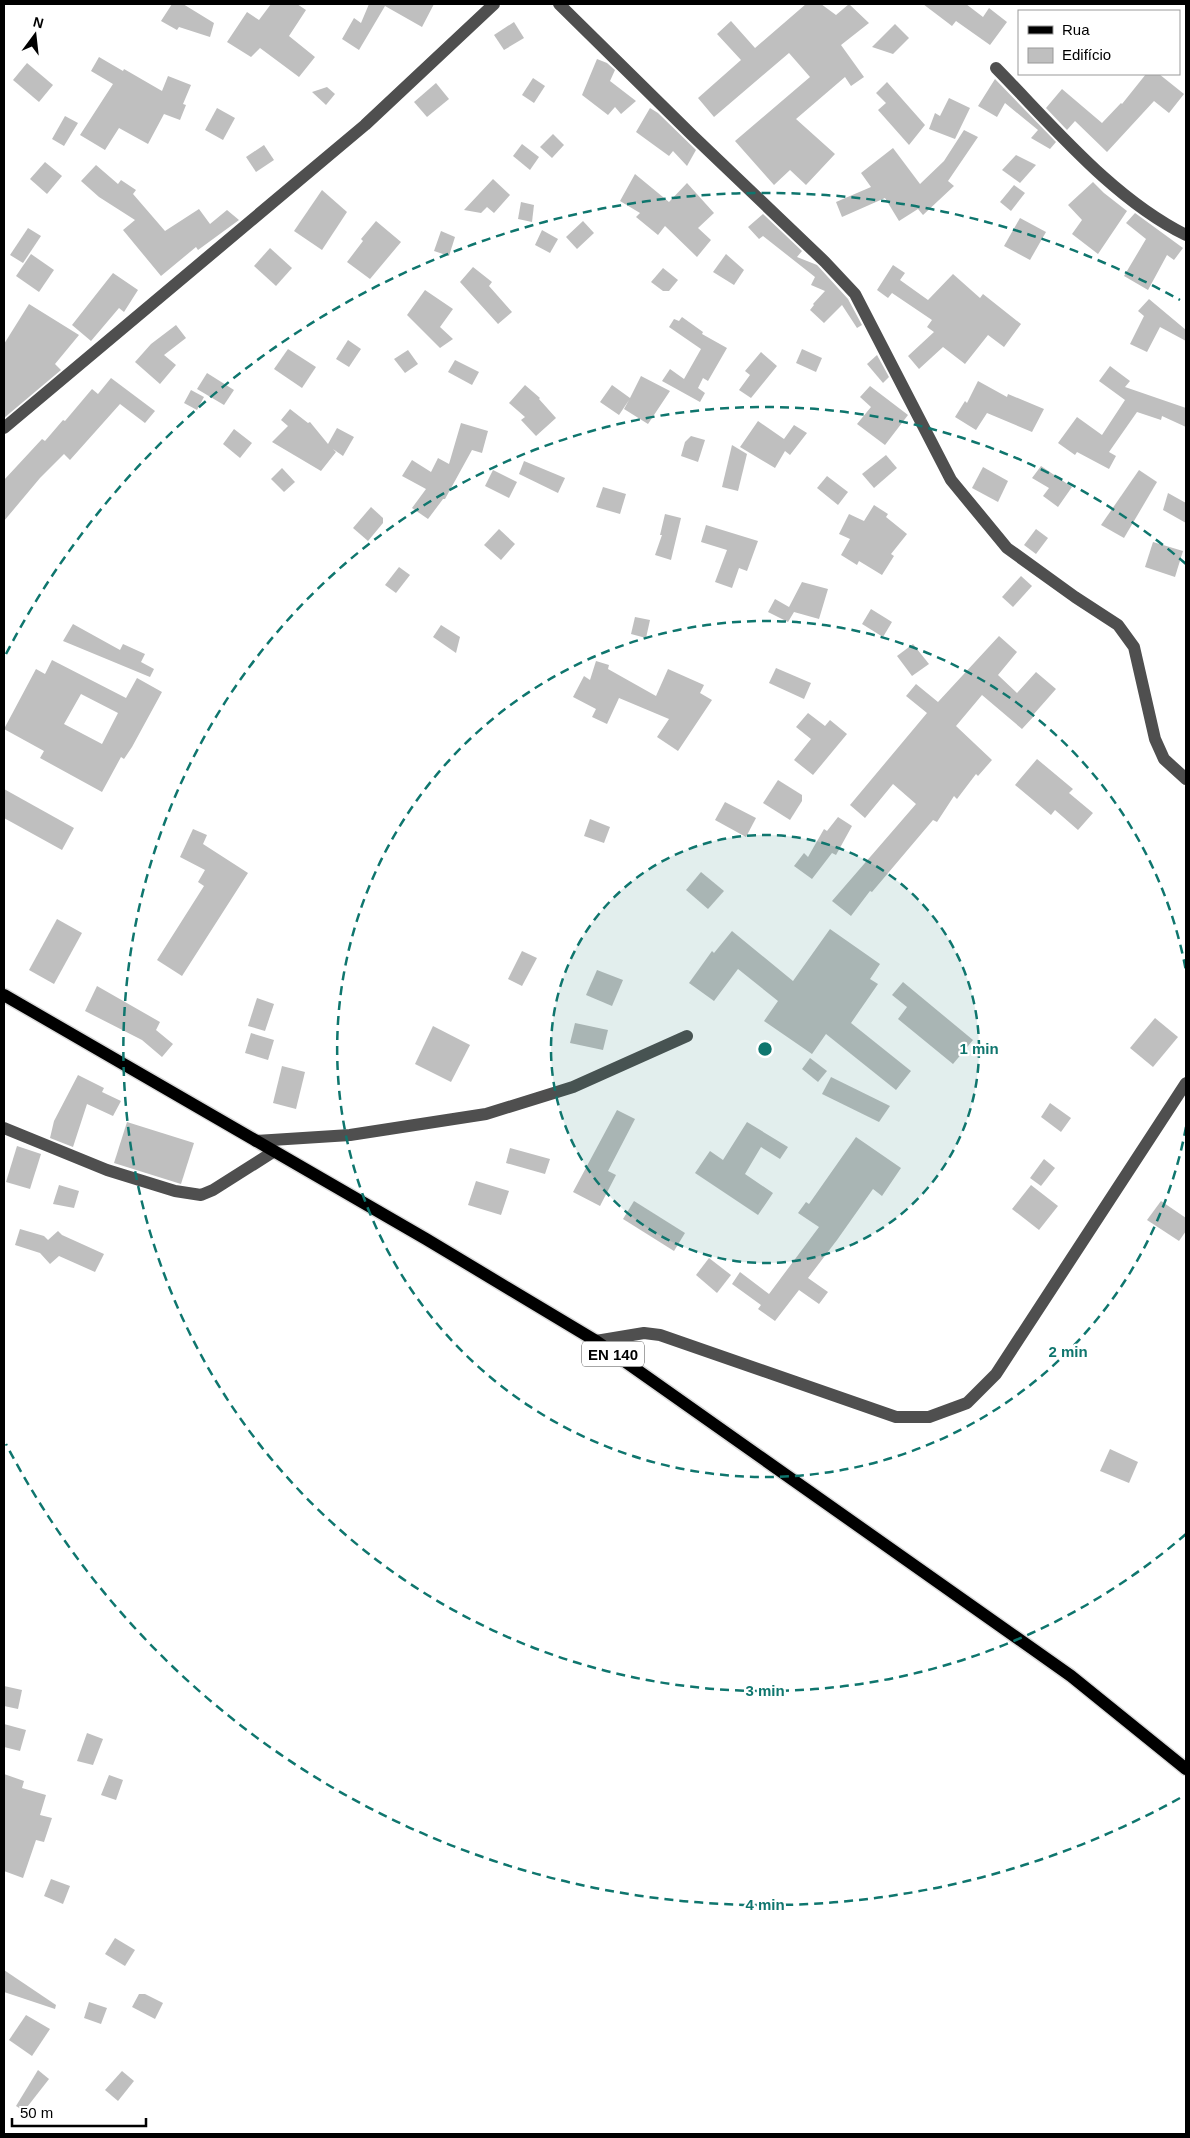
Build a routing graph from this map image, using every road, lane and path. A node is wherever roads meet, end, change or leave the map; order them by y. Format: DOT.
graph roads {
  1 [pos="494,4"];
  2 [pos="559,4"];
  3 [pos="996,68"];
  4 [pos="1186,235"];
  5 [pos="4,428"];
  6 [pos="1186,779"];
  7 [pos="4,995"];
  8 [pos="687,1036"];
  9 [pos="1186,1083"];
  10 [pos="4,1128"];
  11 [pos="256,1141"];
  12 [pos="273,1152"];
  13 [pos="596,1341"];
  14 [pos="1186,1769"];
  1 -- 5 [label="street"];
  2 -- 6 [label="street"];
  3 -- 4 [label="street"];
  7 -- 11 [label="main road, EN 140"];
  8 -- 11 [label="street"];
  9 -- 13 [label="street"];
  10 -- 12 [label="street"];
  11 -- 12 [label="main road, EN 140"];
  12 -- 13 [label="main road, EN 140"];
  13 -- 14 [label="main road, EN 140"];
}
